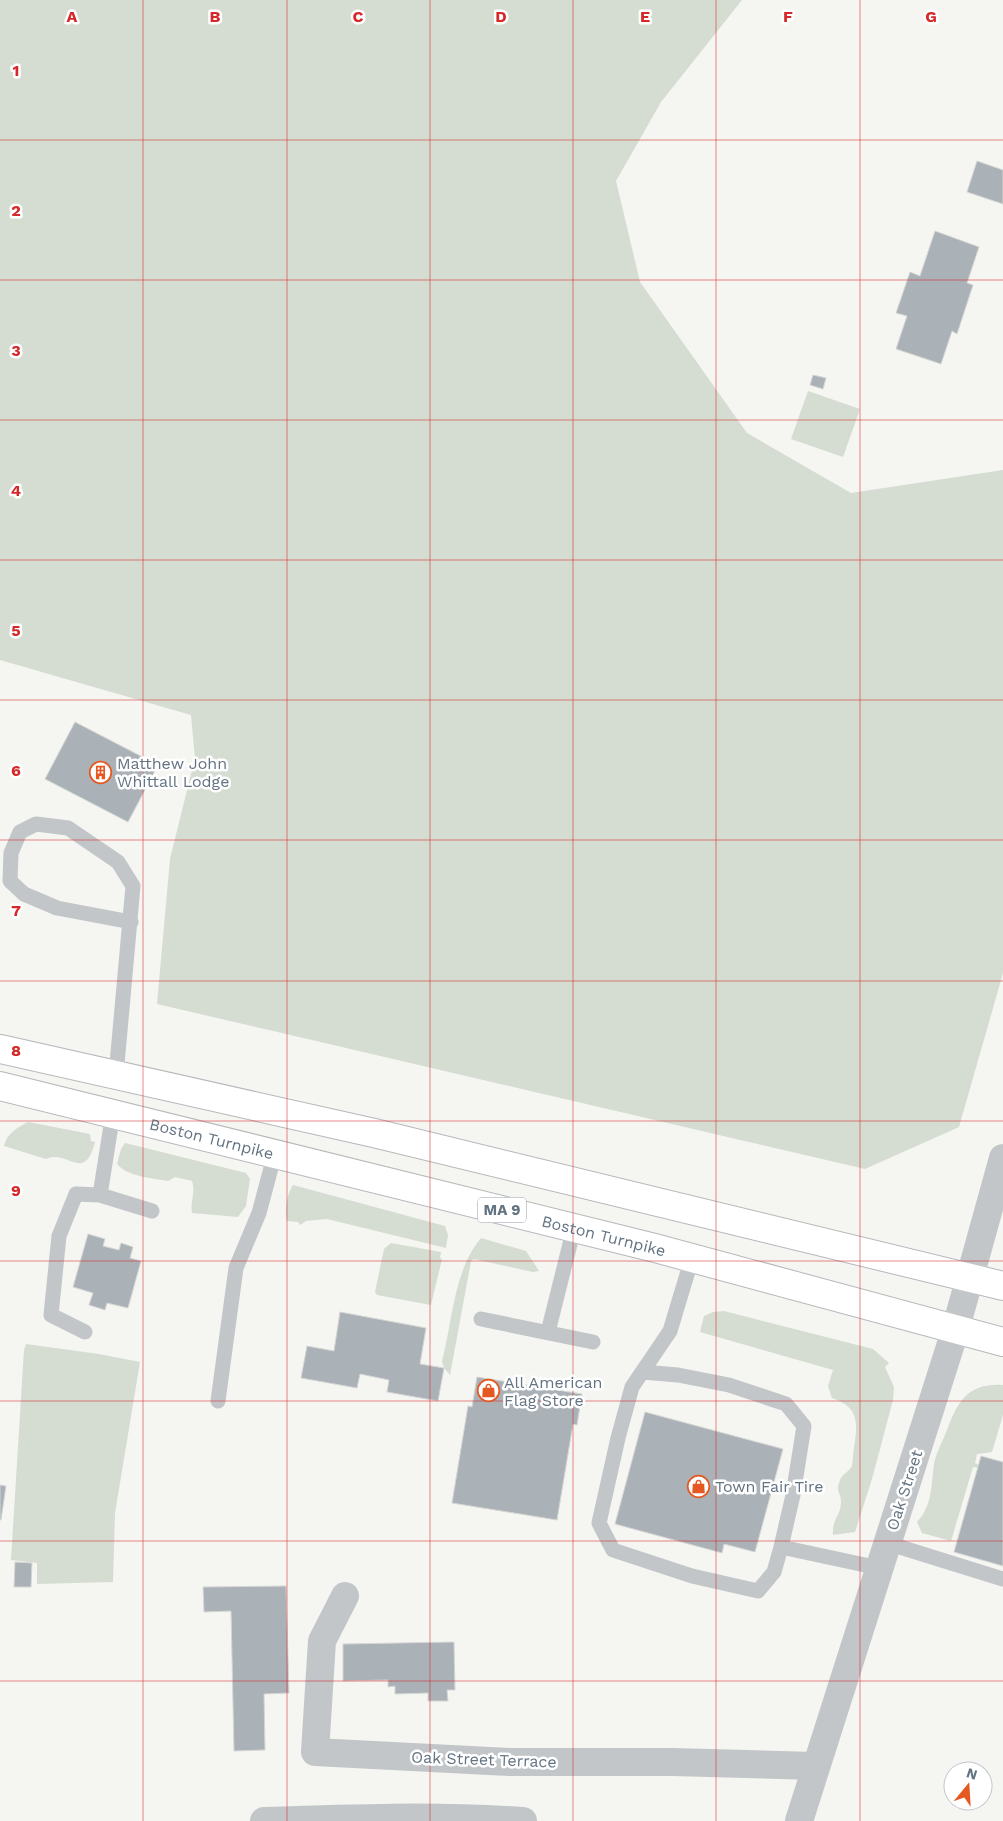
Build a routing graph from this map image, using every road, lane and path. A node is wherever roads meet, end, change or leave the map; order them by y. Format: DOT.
graph roads {
  1 [pos="131,922"];
  2 [pos="0,1049"];
  3 [pos="116,1075"];
  4 [pos="0,1086"];
  5 [pos="113,1114"];
  6 [pos="275,1153"];
  7 [pos="1003,1158"];
  8 [pos="100,1195"];
  9 [pos="152,1210"];
  10 [pos="574,1228"];
  11 [pos="692,1258"];
  12 [pos="969,1277"];
  13 [pos="1003,1286"];
  14 [pos="481,1318"];
  15 [pos="955,1331"];
  16 [pos="85,1332"];
  17 [pos="548,1332"];
  18 [pos="593,1342"];
  19 [pos="1003,1342"];
  20 [pos="642,1372"];
  21 [pos="218,1401"];
  22 [pos="781,1547"];
  23 [pos="883,1556"];
  24 [pos="1003,1579"];
  25 [pos="345,1596"];
  26 [pos="815,1766"];
  27 [pos="264,1821"];
  28 [pos="523,1821"];
  29 [pos="799,1821"];
  1 -- 1 [label="lane"];
  1 -- 3 [label="lane"];
  2 -- 3 [label="highway"];
  3 -- 12 [label="highway"];
  4 -- 5 [label="highway, Boston Turnpike / MA 9"];
  5 -- 6 [label="highway, Boston Turnpike / MA 9"];
  5 -- 8 [label="lane"];
  6 -- 10 [label="highway, Boston Turnpike / MA 9"];
  6 -- 21 [label="lane"];
  7 -- 12 [label="street, Oak Street"];
  8 -- 9 [label="lane"];
  8 -- 16 [label="lane"];
  10 -- 11 [label="highway, Boston Turnpike / MA 9"];
  10 -- 17 [label="lane"];
  11 -- 15 [label="highway, Boston Turnpike / MA 9"];
  11 -- 20 [label="lane"];
  12 -- 13 [label="highway"];
  12 -- 15 [label="street, Oak Street"];
  14 -- 17 [label="lane"];
  15 -- 19 [label="highway, Boston Turnpike / MA 9"];
  15 -- 23 [label="street, Oak Street"];
  17 -- 18 [label="lane"];
  20 -- 22 [label="lane"];
  20 -- 22 [label="lane"];
  22 -- 23 [label="lane"];
  23 -- 24 [label="lane"];
  23 -- 26 [label="street, Oak Street"];
  25 -- 26 [label="street, Oak Street Terrace"];
  26 -- 29 [label="street, Oak Street"];
  27 -- 28 [label="street"];
}
